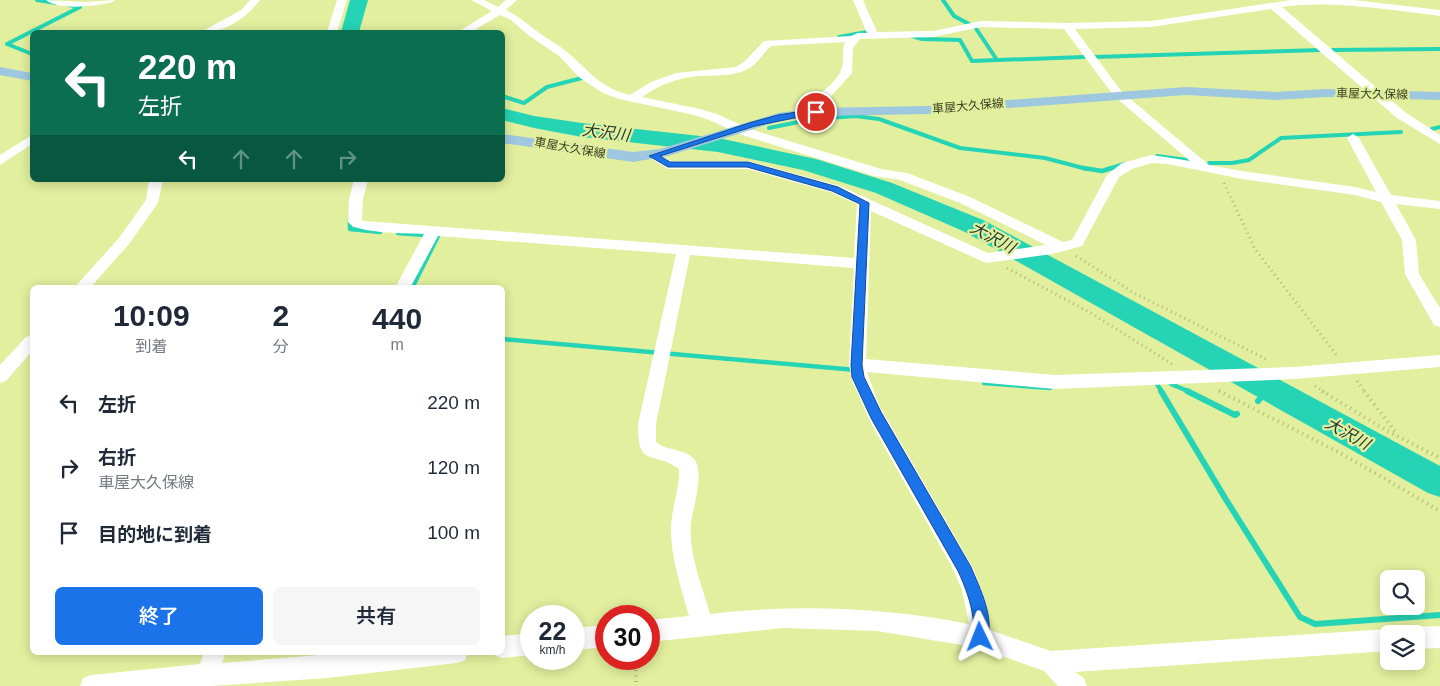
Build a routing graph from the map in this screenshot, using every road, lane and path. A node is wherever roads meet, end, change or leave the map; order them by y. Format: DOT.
graph roads {
  1 [pos="52,0"];
  2 [pos="110,0"];
  3 [pos="255,0"];
  4 [pos="342,0"];
  5 [pos="476,0"];
  6 [pos="512,0"];
  7 [pos="858,0"];
  8 [pos="1274,6"];
  9 [pos="498,12"];
  10 [pos="1440,13"];
  11 [pos="1067,26"];
  12 [pos="213,30"];
  13 [pos="333,30"];
  14 [pos="468,30"];
  15 [pos="873,34"];
  16 [pos="852,39"];
  17 [pos="0,71"];
  18 [pos="30,77"];
  19 [pos="1118,94"];
  20 [pos="1379,94"];
  21 [pos="1440,96"];
  22 [pos="633,98"];
  23 [pos="816,112"];
  24 [pos="734,130"];
  25 [pos="1434,131"];
  26 [pos="505,138"];
  27 [pos="1353,138"];
  28 [pos="30,140"];
  29 [pos="1440,140"];
  30 [pos="657,155"];
  31 [pos="0,161"];
  32 [pos="1212,168"];
  33 [pos="156,182"];
  34 [pos="360,182"];
  35 [pos="1386,199"];
  36 [pos="864,203"];
  37 [pos="1440,205"];
  38 [pos="432,234"];
  39 [pos="1057,248"];
  40 [pos="684,250"];
  41 [pos="861,264"];
  42 [pos="85,285"];
  43 [pos="404,285"];
  44 [pos="1440,321"];
  45 [pos="30,343"];
  46 [pos="1440,361"];
  47 [pos="1347,368"];
  48 [pos="857,369"];
  49 [pos="1,373"];
  50 [pos="1287,373"];
  51 [pos="1399,437"];
  52 [pos="1440,458"];
  53 [pos="702,625"];
  54 [pos="660,630"];
  55 [pos="980,637"];
  56 [pos="1440,637"];
  57 [pos="1425,638"];
  58 [pos="1380,641"];
  59 [pos="520,645"];
  60 [pos="505,647"];
  61 [pos="214,655"];
  62 [pos="433,655"];
  63 [pos="1051,662"];
  64 [pos="636,670"];
  65 [pos="206,675"];
  66 [pos="91,686"];
  67 [pos="636,686"];
  68 [pos="1076,686"];
  1 -- 2 [label="street"];
  3 -- 12 [label="street"];
  4 -- 13 [label="street"];
  5 -- 9 [label="street"];
  6 -- 9 [label="street"];
  7 -- 15 [label="street"];
  8 -- 10 [label="street"];
  8 -- 11 [label="street"];
  8 -- 20 [label="street"];
  9 -- 14 [label="street"];
  9 -- 22 [label="street"];
  11 -- 15 [label="street"];
  11 -- 19 [label="street"];
  15 -- 16 [label="street"];
  16 -- 22 [label="street"];
  16 -- 23 [label="street"];
  17 -- 18 [label="main road"];
  19 -- 20 [label="main road, 車屋大久保線"];
  19 -- 23 [label="main road, 車屋大久保線"];
  19 -- 32 [label="street"];
  20 -- 21 [label="main road, 車屋大久保線"];
  20 -- 25 [label="street"];
  22 -- 24 [label="street"];
  23 -- 24 [label="main road, 車屋大久保線"];
  24 -- 30 [label="main road, 車屋大久保線"];
  24 -- 39 [label="street"];
  25 -- 29 [label="street"];
  26 -- 30 [label="main road, 車屋大久保線"];
  27 -- 35 [label="street"];
  28 -- 31 [label="street"];
  30 -- 36 [label="street"];
  32 -- 35 [label="street"];
  32 -- 39 [label="street"];
  32 -- 47 [label="path"];
  33 -- 42 [label="street"];
  34 -- 38 [label="street"];
  35 -- 37 [label="street"];
  35 -- 44 [label="street"];
  36 -- 39 [label="street"];
  36 -- 41 [label="street"];
  38 -- 40 [label="street"];
  38 -- 43 [label="street"];
  39 -- 50 [label="path"];
  40 -- 41 [label="street"];
  40 -- 53 [label="street"];
  41 -- 48 [label="street"];
  45 -- 49 [label="street"];
  46 -- 47 [label="street"];
  47 -- 50 [label="street"];
  47 -- 51 [label="path"];
  48 -- 50 [label="street"];
  48 -- 55 [label="street"];
  50 -- 51 [label="path"];
  51 -- 52 [label="path"];
  53 -- 54 [label="street"];
  53 -- 55 [label="street"];
  55 -- 63 [label="street"];
  56 -- 57 [label="street"];
  58 -- 63 [label="street"];
  59 -- 60 [label="street"];
  61 -- 65 [label="street"];
  62 -- 65 [label="street"];
  63 -- 68 [label="street"];
  64 -- 67 [label="path"];
  65 -- 66 [label="street"];
}
